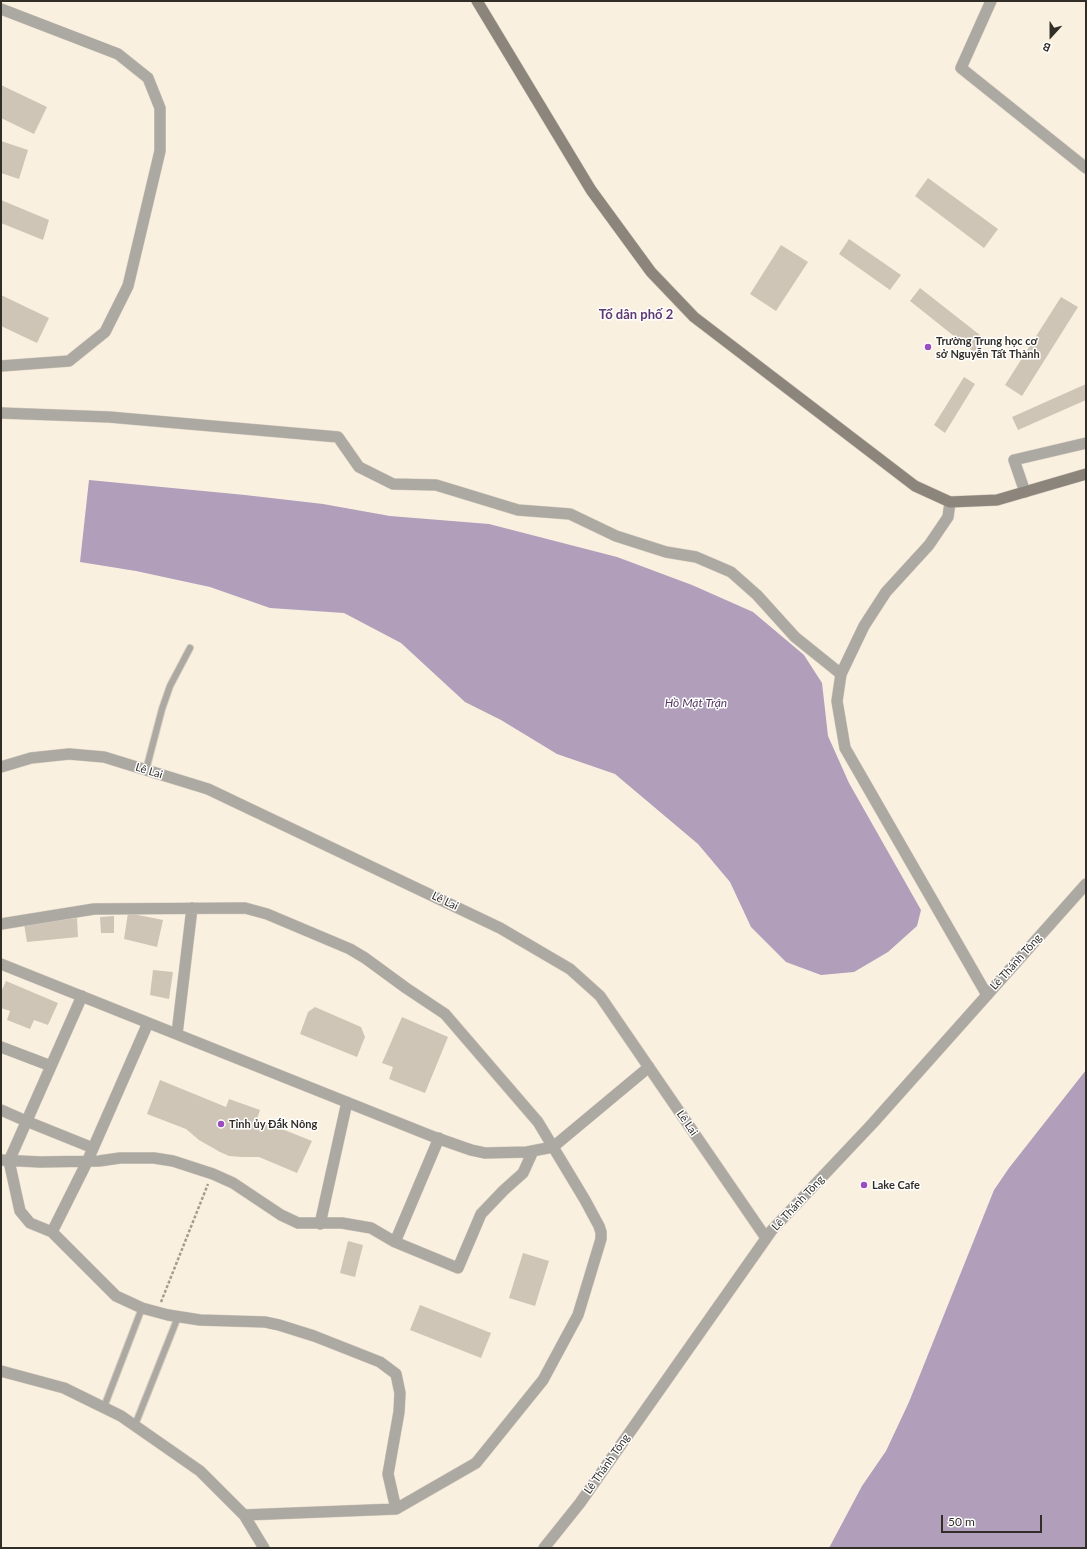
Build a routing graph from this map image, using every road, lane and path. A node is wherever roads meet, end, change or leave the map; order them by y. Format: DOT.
graph roads {
  1 [pos="477,1"];
  2 [pos="991,1"];
  3 [pos="1,9"];
  4 [pos="1086,168"];
  5 [pos="1,366"];
  6 [pos="1,413"];
  7 [pos="1086,443"];
  8 [pos="1086,474"];
  9 [pos="1025,492"];
  10 [pos="950,502"];
  11 [pos="190,648"];
  12 [pos="841,674"];
  13 [pos="1,766"];
  14 [pos="146,770"];
  15 [pos="1086,884"];
  16 [pos="192,908"];
  17 [pos="1,924"];
  18 [pos="1,964"];
  19 [pos="987,995"];
  20 [pos="82,996"];
  21 [pos="148,1023"];
  22 [pos="177,1034"];
  23 [pos="1,1046"];
  24 [pos="51,1066"];
  25 [pos="648,1067"];
  26 [pos="347,1102"];
  27 [pos="1,1110"];
  28 [pos="26,1121"];
  29 [pos="439,1138"];
  30 [pos="553,1147"];
  31 [pos="93,1148"];
  32 [pos="533,1151"];
  33 [pos="5,1160"];
  34 [pos="87,1162"];
  35 [pos="212,1174"];
  36 [pos="320,1224"];
  37 [pos="52,1232"];
  38 [pos="766,1238"];
  39 [pos="395,1242"];
  40 [pos="142,1308"];
  41 [pos="157,1312"];
  42 [pos="178,1317"];
  43 [pos="1,1371"];
  44 [pos="104,1407"];
  45 [pos="135,1425"];
  46 [pos="396,1509"];
  47 [pos="244,1515"];
  48 [pos="264,1548"];
  49 [pos="544,1548"];
  1 -- 10 [label="main road"];
  2 -- 4 [label="street"];
  3 -- 5 [label="street"];
  6 -- 12 [label="street"];
  7 -- 9 [label="street"];
  8 -- 9 [label="main road"];
  9 -- 10 [label="main road"];
  10 -- 12 [label="street"];
  11 -- 14 [label="lane"];
  12 -- 19 [label="street"];
  13 -- 14 [label="street, Lê Lai"];
  14 -- 25 [label="street, Lê Lai"];
  15 -- 19 [label="street, Lê Thánh Tông"];
  16 -- 17 [label="street"];
  16 -- 22 [label="street"];
  16 -- 30 [label="street"];
  18 -- 20 [label="street"];
  19 -- 38 [label="street, Lê Thánh Tông"];
  20 -- 21 [label="street"];
  20 -- 24 [label="street"];
  21 -- 22 [label="street"];
  21 -- 31 [label="street"];
  22 -- 26 [label="street"];
  23 -- 24 [label="street"];
  24 -- 28 [label="street"];
  25 -- 30 [label="street"];
  25 -- 38 [label="street, Lê Lai"];
  26 -- 29 [label="street"];
  26 -- 36 [label="street"];
  27 -- 28 [label="street"];
  28 -- 31 [label="street"];
  28 -- 33 [label="street"];
  29 -- 32 [label="street"];
  29 -- 39 [label="street"];
  30 -- 32 [label="street"];
  30 -- 46 [label="street"];
  31 -- 34 [label="street"];
  32 -- 39 [label="street"];
  33 -- 34 [label="street"];
  33 -- 37 [label="street"];
  34 -- 35 [label="street"];
  34 -- 37 [label="street"];
  35 -- 36 [label="street"];
  35 -- 41 [label="path"];
  36 -- 39 [label="street"];
  37 -- 40 [label="street"];
  38 -- 49 [label="street, Lê Thánh Tông"];
  40 -- 41 [label="street"];
  40 -- 44 [label="lane"];
  41 -- 42 [label="street"];
  42 -- 45 [label="lane"];
  42 -- 46 [label="street"];
  43 -- 44 [label="street"];
  44 -- 45 [label="street"];
  45 -- 47 [label="street"];
  46 -- 47 [label="street"];
  47 -- 48 [label="street"];
}
